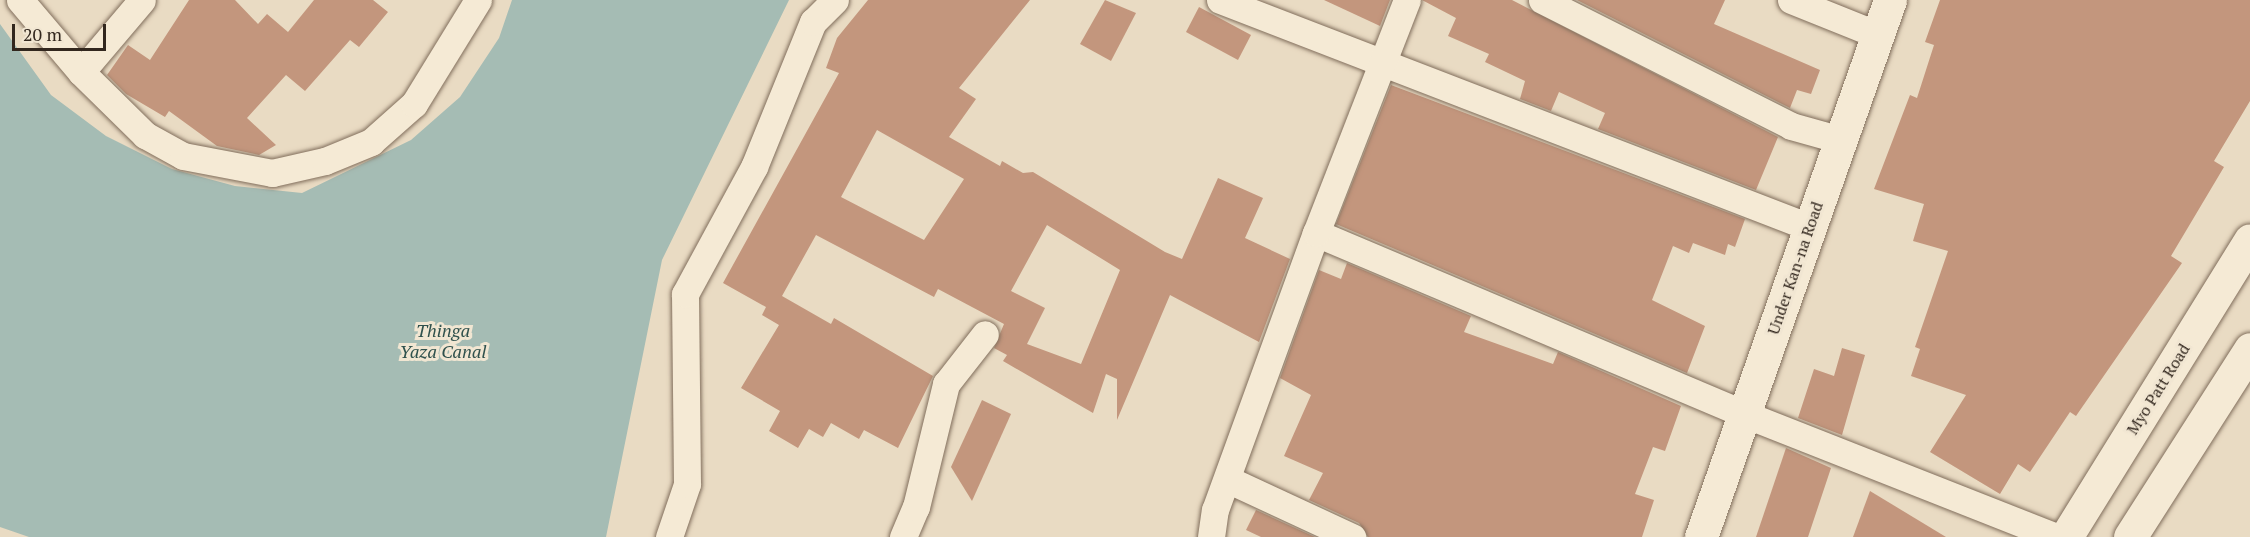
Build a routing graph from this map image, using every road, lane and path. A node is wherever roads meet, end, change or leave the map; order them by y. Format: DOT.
graph roads {
  1 [pos="20,0"];
  2 [pos="142,0"];
  3 [pos="478,0"];
  4 [pos="835,0"];
  5 [pos="1220,0"];
  6 [pos="1407,0"];
  7 [pos="1542,0"];
  8 [pos="1791,0"];
  9 [pos="1890,0"];
  10 [pos="1878,35"];
  11 [pos="1379,64"];
  12 [pos="81,72"];
  13 [pos="1841,140"];
  14 [pos="1809,227"];
  15 [pos="1316,233"];
  16 [pos="2250,240"];
  17 [pos="985,334"];
  18 [pos="2250,349"];
  19 [pos="1744,414"];
  20 [pos="1229,480"];
  21 [pos="669,537"];
  22 [pos="903,537"];
  23 [pos="1211,537"];
  24 [pos="1352,537"];
  25 [pos="1701,537"];
  26 [pos="2056,537"];
  27 [pos="2066,537"];
  28 [pos="2130,537"];
  1 -- 12 [label="street"];
  2 -- 12 [label="street"];
  3 -- 12 [label="street"];
  4 -- 21 [label="street"];
  5 -- 11 [label="street"];
  6 -- 11 [label="street"];
  7 -- 13 [label="street"];
  8 -- 10 [label="street"];
  9 -- 10 [label="street, Under Kan-na Road"];
  10 -- 13 [label="street, Under Kan-na Road"];
  11 -- 14 [label="street"];
  11 -- 15 [label="street"];
  13 -- 14 [label="street, Under Kan-na Road"];
  14 -- 19 [label="street, Under Kan-na Road"];
  15 -- 19 [label="street"];
  15 -- 20 [label="street"];
  16 -- 27 [label="street, Myo Patt Road"];
  17 -- 22 [label="street"];
  18 -- 28 [label="street"];
  19 -- 25 [label="street, Under Kan-na Road"];
  19 -- 26 [label="street"];
  20 -- 23 [label="street"];
  20 -- 24 [label="street"];
}
